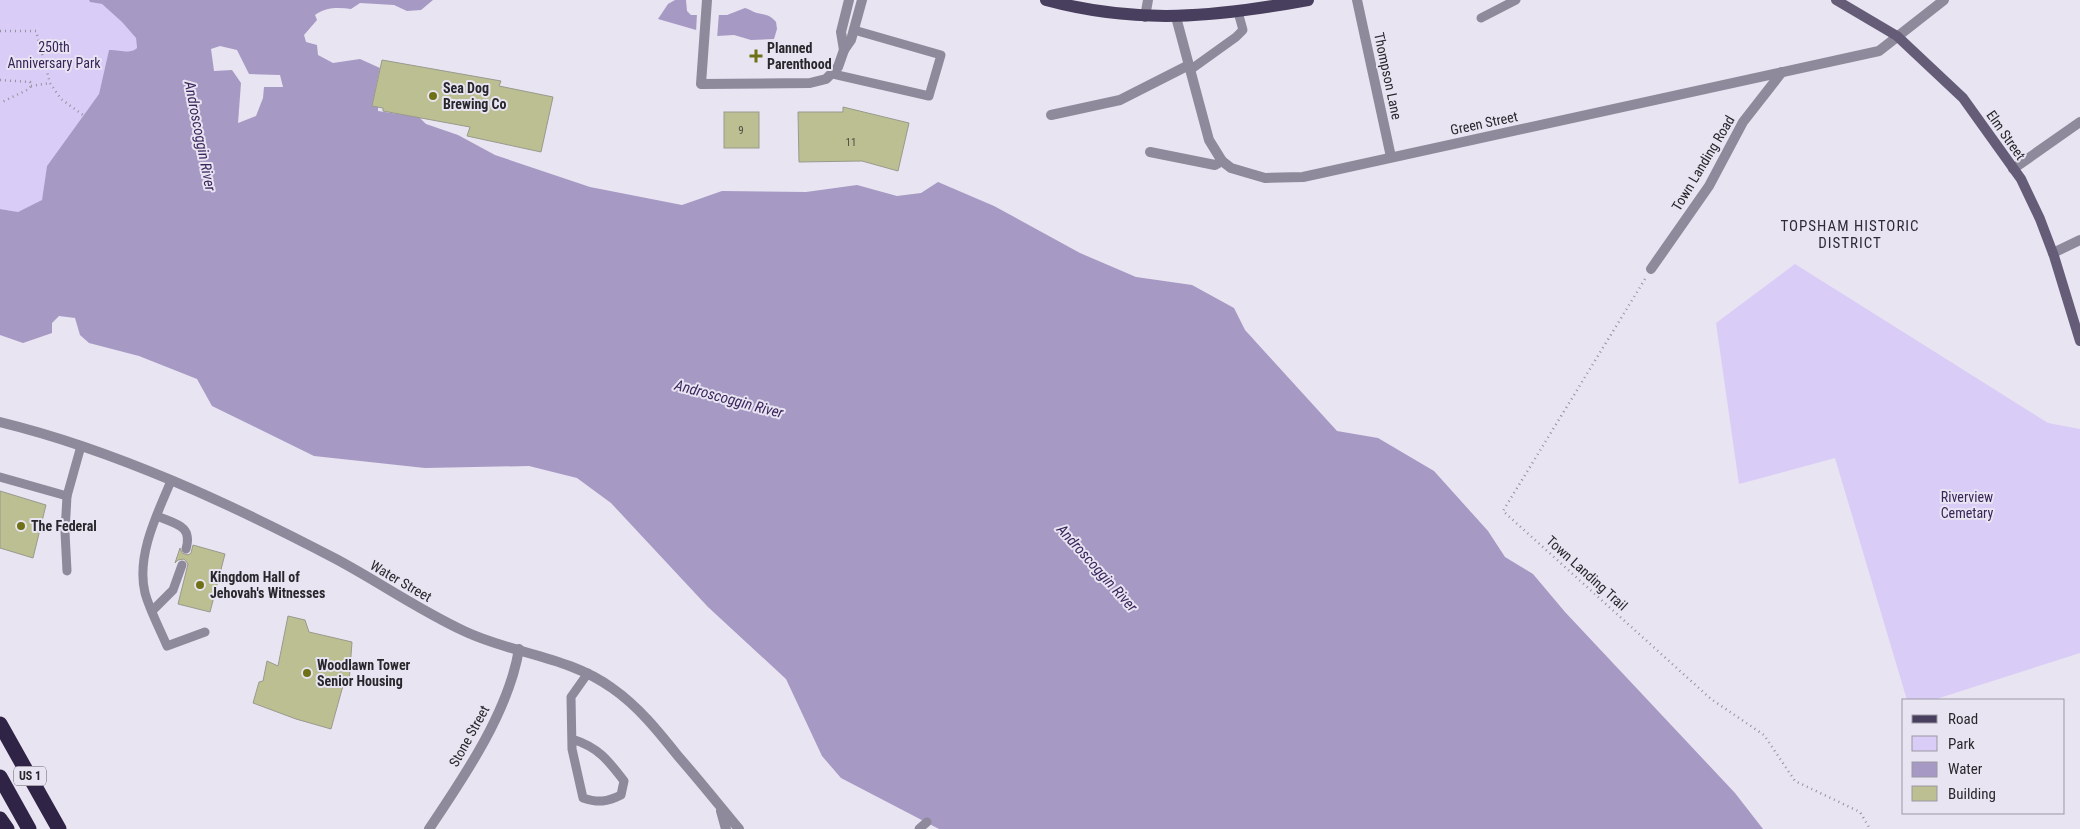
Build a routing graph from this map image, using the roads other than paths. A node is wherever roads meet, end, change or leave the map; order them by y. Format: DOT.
graph roads {
  1 [pos="707,0"];
  2 [pos="848,0"];
  3 [pos="862,0"];
  4 [pos="1046,0"];
  5 [pos="1148,0"];
  6 [pos="1308,0"];
  7 [pos="1357,0"];
  8 [pos="1516,0"];
  9 [pos="1836,0"];
  10 [pos="1944,0"];
  11 [pos="1238,12"];
  12 [pos="1145,17"];
  13 [pos="1176,17"];
  14 [pos="1481,18"];
  15 [pos="854,30"];
  16 [pos="1897,36"];
  17 [pos="844,50"];
  18 [pos="1190,68"];
  19 [pos="1782,72"];
  20 [pos="833,74"];
  21 [pos="1050,114"];
  22 [pos="2080,122"];
  23 [pos="1150,152"];
  24 [pos="1391,157"];
  25 [pos="1222,161"];
  26 [pos="2013,169"];
  27 [pos="2080,240"];
  28 [pos="2053,253"];
  29 [pos="1651,269"];
  30 [pos="2080,341"];
  31 [pos="0,422"];
  32 [pos="81,446"];
  33 [pos="0,477"];
  34 [pos="171,481"];
  35 [pos="66,496"];
  36 [pos="157,516"];
  37 [pos="186,549"];
  38 [pos="182,565"];
  39 [pos="67,571"];
  40 [pos="152,612"];
  41 [pos="205,632"];
  42 [pos="519,650"];
  43 [pos="588,673"];
  44 [pos="0,724"];
  45 [pos="572,739"];
  46 [pos="0,778"];
  47 [pos="719,805"];
  48 [pos="0,818"];
  49 [pos="926,822"];
  50 [pos="7,829"];
  51 [pos="29,829"];
  52 [pos="60,829"];
  53 [pos="429,829"];
  54 [pos="726,829"];
  55 [pos="739,829"];
  56 [pos="919,829"];
  1 -- 20 [label="street"];
  2 -- 17 [label="street"];
  3 -- 15 [label="street"];
  4 -- 12 [label="main road"];
  5 -- 12 [label="street"];
  6 -- 11 [label="main road"];
  7 -- 24 [label="street, Thompson Lane"];
  8 -- 14 [label="lane"];
  9 -- 16 [label="main road, Elm Street"];
  10 -- 16 [label="street, Green Street"];
  11 -- 13 [label="main road"];
  11 -- 18 [label="lane"];
  12 -- 13 [label="main road"];
  13 -- 18 [label="street"];
  15 -- 17 [label="street"];
  15 -- 20 [label="lane"];
  16 -- 19 [label="street, Green Street"];
  16 -- 26 [label="main road, Elm Street"];
  17 -- 20 [label="street"];
  18 -- 21 [label="street"];
  18 -- 25 [label="street"];
  19 -- 24 [label="street, Green Street"];
  19 -- 29 [label="street, Town Landing Road"];
  22 -- 26 [label="street"];
  23 -- 25 [label="street"];
  24 -- 25 [label="street, Green Street"];
  26 -- 28 [label="main road, Elm Street"];
  27 -- 28 [label="street"];
  28 -- 30 [label="main road, Elm Street"];
  31 -- 32 [label="street, Water Street"];
  32 -- 34 [label="street, Water Street"];
  32 -- 35 [label="lane"];
  33 -- 35 [label="lane"];
  34 -- 36 [label="lane"];
  34 -- 42 [label="street, Water Street"];
  35 -- 39 [label="lane"];
  36 -- 37 [label="lane"];
  36 -- 40 [label="lane"];
  38 -- 40 [label="lane"];
  40 -- 41 [label="lane"];
  42 -- 43 [label="street, Water Street"];
  42 -- 53 [label="street, Stone Street"];
  43 -- 45 [label="lane"];
  43 -- 47 [label="street, Water Street"];
  44 -- 52 [label="highway, US 1"];
  45 -- 45 [label="lane"];
  46 -- 51 [label="highway, US 1"];
  47 -- 54 [label="street"];
  47 -- 55 [label="street, Water Street"];
  48 -- 50 [label="highway"];
  49 -- 56 [label="lane"];
}
